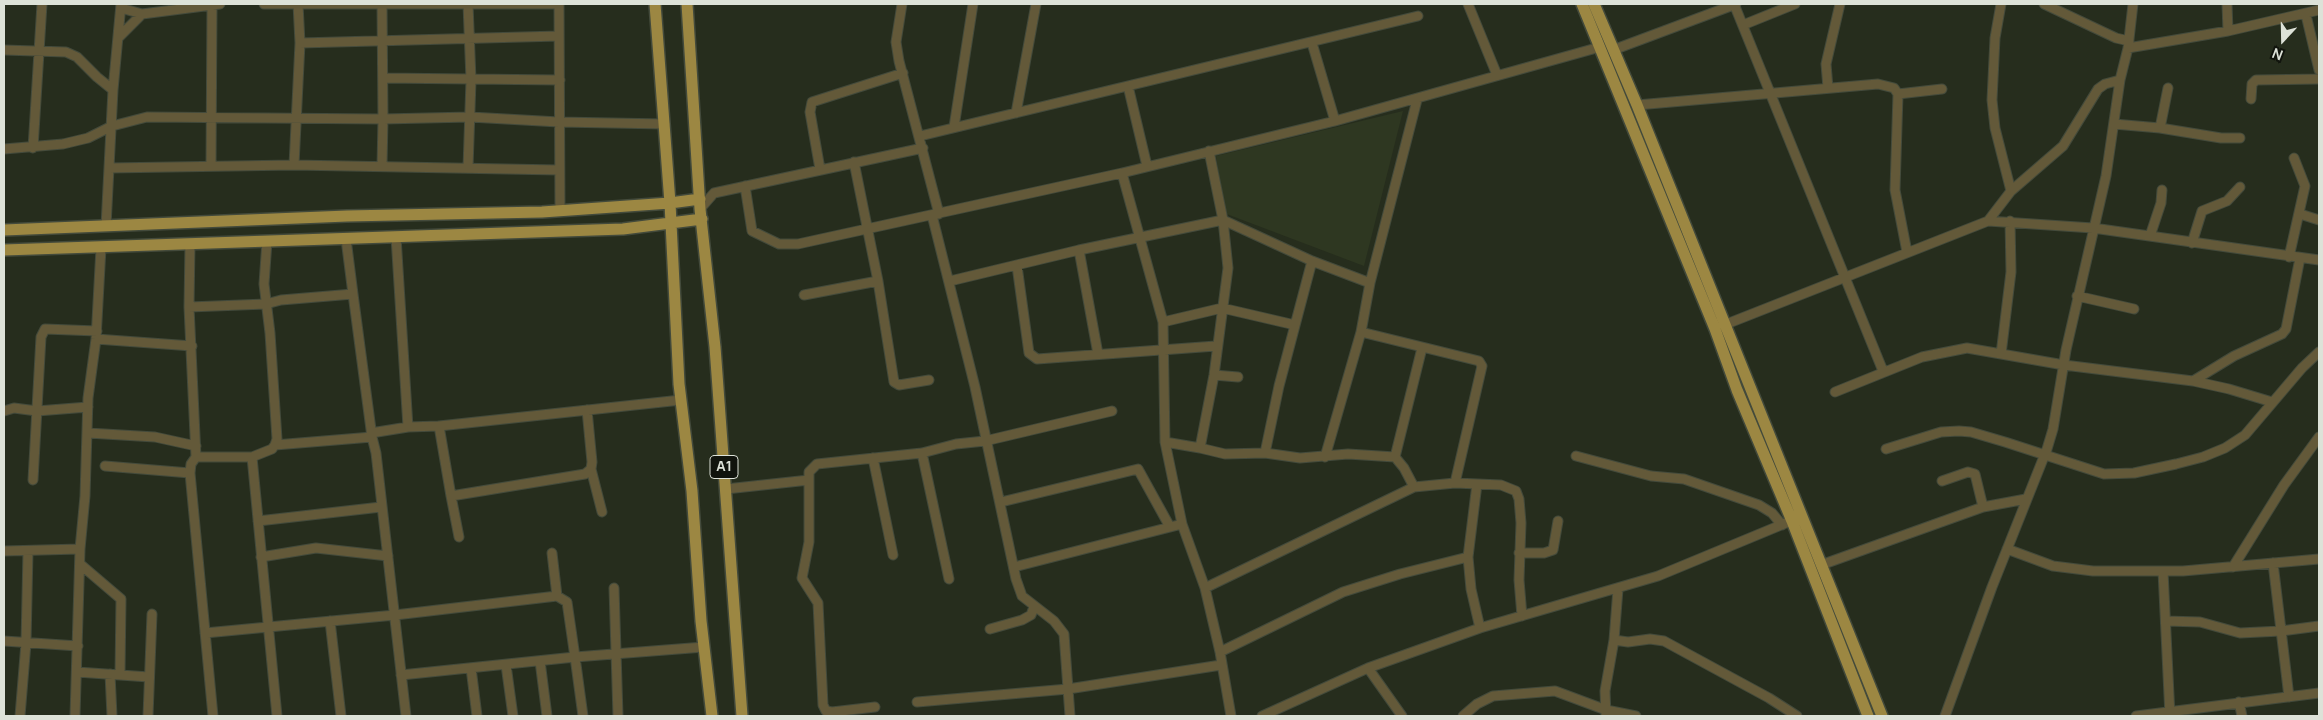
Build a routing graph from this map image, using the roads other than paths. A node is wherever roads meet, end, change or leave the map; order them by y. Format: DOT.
graph roads {
  1 [pos="42,4"];
  2 [pos="264,4"];
  3 [pos="298,4"];
  4 [pos="382,4"];
  5 [pos="468,4"];
  6 [pos="559,4"];
  7 [pos="655,4"];
  8 [pos="687,4"];
  9 [pos="902,4"];
  10 [pos="973,4"];
  11 [pos="1036,4"];
  12 [pos="1468,4"];
  13 [pos="1582,4"];
  14 [pos="1594,4"];
  15 [pos="1734,4"];
  16 [pos="1795,4"];
  17 [pos="1840,4"];
  18 [pos="2001,4"];
  19 [pos="2044,4"];
  20 [pos="2133,4"];
  21 [pos="2227,4"];
  22 [pos="214,5"];
  23 [pos="121,6"];
  24 [pos="2319,10"];
  25 [pos="142,14"];
  26 [pos="2306,15"];
  27 [pos="1418,16"];
  28 [pos="1743,25"];
  29 [pos="2228,31"];
  30 [pos="559,36"];
  31 [pos="118,38"];
  32 [pos="383,40"];
  33 [pos="470,40"];
  34 [pos="1312,42"];
  35 [pos="300,43"];
  36 [pos="2128,45"];
  37 [pos="1600,47"];
  38 [pos="4,50"];
  39 [pos="1613,50"];
  40 [pos="39,52"];
  41 [pos="2319,70"];
  42 [pos="903,73"];
  43 [pos="1497,75"];
  44 [pos="383,78"];
  45 [pos="2319,79"];
  46 [pos="471,80"];
  47 [pos="560,80"];
  48 [pos="2120,80"];
  49 [pos="1128,86"];
  50 [pos="1828,88"];
  51 [pos="2168,88"];
  52 [pos="1942,89"];
  53 [pos="112,90"];
  54 [pos="1771,92"];
  55 [pos="1898,94"];
  56 [pos="2251,99"];
  57 [pos="1417,100"];
  58 [pos="1637,105"];
  59 [pos="1016,113"];
  60 [pos="211,117"];
  61 [pos="470,117"];
  62 [pos="296,119"];
  63 [pos="383,119"];
  64 [pos="1335,121"];
  65 [pos="559,122"];
  66 [pos="665,124"];
  67 [pos="2114,124"];
  68 [pos="112,126"];
  69 [pos="954,127"];
  70 [pos="2160,128"];
  71 [pos="920,136"];
  72 [pos="2240,138"];
  73 [pos="33,148"];
  74 [pos="923,148"];
  75 [pos="4,149"];
  76 [pos="1209,151"];
  77 [pos="2294,158"];
  78 [pos="854,162"];
  79 [pos="294,165"];
  80 [pos="211,166"];
  81 [pos="382,166"];
  82 [pos="1147,166"];
  83 [pos="109,168"];
  84 [pos="468,168"];
  85 [pos="820,169"];
  86 [pos="560,170"];
  87 [pos="1122,173"];
  88 [pos="745,186"];
  89 [pos="2240,187"];
  90 [pos="2162,190"];
  91 [pos="2011,191"];
  92 [pos="670,203"];
  93 [pos="701,209"];
  94 [pos="560,211"];
  95 [pos="2300,214"];
  96 [pos="936,215"];
  97 [pos="1223,220"];
  98 [pos="2319,220"];
  99 [pos="1988,221"];
  100 [pos="2010,221"];
  101 [pos="671,222"];
  102 [pos="106,226"];
  103 [pos="2093,228"];
  104 [pos="30,229"];
  105 [pos="4,230"];
  106 [pos="869,230"];
  107 [pos="396,236"];
  108 [pos="2150,236"];
  109 [pos="1138,237"];
  110 [pos="346,239"];
  111 [pos="267,241"];
  112 [pos="2192,243"];
  113 [pos="190,244"];
  114 [pos="101,248"];
  115 [pos="4,250"];
  116 [pos="24,250"];
  117 [pos="1079,250"];
  118 [pos="1907,252"];
  119 [pos="2289,257"];
  120 [pos="2300,258"];
  121 [pos="2319,260"];
  122 [pos="1312,261"];
  123 [pos="1017,266"];
  124 [pos="1845,279"];
  125 [pos="878,281"];
  126 [pos="950,281"];
  127 [pos="1370,284"];
  128 [pos="353,294"];
  129 [pos="804,295"];
  130 [pos="2077,296"];
  131 [pos="266,304"];
  132 [pos="189,307"];
  133 [pos="1222,308"];
  134 [pos="2134,309"];
  135 [pos="1163,322"];
  136 [pos="1295,325"];
  137 [pos="1724,326"];
  138 [pos="1361,332"];
  139 [pos="96,335"];
  140 [pos="192,346"];
  141 [pos="1216,346"];
  142 [pos="1422,348"];
  143 [pos="1163,350"];
  144 [pos="2319,352"];
  145 [pos="1098,354"];
  146 [pos="2001,354"];
  147 [pos="2064,365"];
  148 [pos="1883,371"];
  149 [pos="1214,375"];
  150 [pos="1238,377"];
  151 [pos="928,380"];
  152 [pos="2193,381"];
  153 [pos="1835,392"];
  154 [pos="681,400"];
  155 [pos="2272,402"];
  156 [pos="88,407"];
  157 [pos="587,410"];
  158 [pos="4,411"];
  159 [pos="37,411"];
  160 [pos="1112,411"];
  161 [pos="439,426"];
  162 [pos="408,427"];
  163 [pos="88,433"];
  164 [pos="372,435"];
  165 [pos="2319,437"];
  166 [pos="985,441"];
  167 [pos="1165,442"];
  168 [pos="275,445"];
  169 [pos="196,446"];
  170 [pos="1200,448"];
  171 [pos="1886,449"];
  172 [pos="922,452"];
  173 [pos="1265,453"];
  174 [pos="2045,455"];
  175 [pos="1576,456"];
  176 [pos="196,457"];
  177 [pos="252,457"];
  178 [pos="1325,457"];
  179 [pos="1395,457"];
  180 [pos="873,458"];
  181 [pos="104,466"];
  182 [pos="591,469"];
  183 [pos="190,473"];
  184 [pos="34,480"];
  185 [pos="809,480"];
  186 [pos="1942,481"];
  187 [pos="1455,483"];
  188 [pos="1477,484"];
  189 [pos="1414,487"];
  190 [pos="726,488"];
  191 [pos="451,496"];
  192 [pos="2026,499"];
  193 [pos="1000,502"];
  194 [pos="381,507"];
  195 [pos="1984,507"];
  196 [pos="602,512"];
  197 [pos="258,521"];
  198 [pos="1558,521"];
  199 [pos="1792,521"];
  200 [pos="1182,524"];
  201 [pos="1170,527"];
  202 [pos="459,537"];
  203 [pos="80,549"];
  204 [pos="2007,549"];
  205 [pos="28,550"];
  206 [pos="4,551"];
  207 [pos="552,553"];
  208 [pos="1519,553"];
  209 [pos="893,555"];
  210 [pos="388,556"];
  211 [pos="261,557"];
  212 [pos="1468,557"];
  213 [pos="2319,559"];
  214 [pos="2273,563"];
  215 [pos="80,564"];
  216 [pos="1821,566"];
  217 [pos="1014,567"];
  218 [pos="2233,567"];
  219 [pos="2163,571"];
  220 [pos="949,579"];
  221 [pos="614,588"];
  222 [pos="1204,588"];
  223 [pos="1618,590"];
  224 [pos="557,596"];
  225 [pos="1034,607"];
  226 [pos="152,614"];
  227 [pos="395,615"];
  228 [pos="1522,616"];
  229 [pos="330,621"];
  230 [pos="2166,621"];
  231 [pos="268,626"];
  232 [pos="2319,626"];
  233 [pos="1480,628"];
  234 [pos="990,629"];
  235 [pos="2281,631"];
  236 [pos="206,633"];
  237 [pos="1614,640"];
  238 [pos="4,641"];
  239 [pos="26,643"];
  240 [pos="78,646"];
  241 [pos="704,646"];
  242 [pos="1220,652"];
  243 [pos="615,654"];
  244 [pos="575,657"];
  245 [pos="540,661"];
  246 [pos="506,665"];
  247 [pos="1221,665"];
  248 [pos="471,668"];
  249 [pos="1368,668"];
  250 [pos="77,672"];
  251 [pos="110,674"];
  252 [pos="120,674"];
  253 [pos="401,675"];
  254 [pos="149,677"];
  255 [pos="1068,689"];
  256 [pos="2319,693"];
  257 [pos="2289,697"];
  258 [pos="917,702"];
  259 [pos="2239,702"];
  260 [pos="875,707"];
  261 [pos="1606,713"];
  262 [pos="2170,714"];
  263 [pos="20,716"];
  264 [pos="75,716"];
  265 [pos="112,716"];
  266 [pos="148,716"];
  267 [pos="213,716"];
  268 [pos="277,716"];
  269 [pos="341,716"];
  270 [pos="406,716"];
  271 [pos="477,716"];
  272 [pos="513,716"];
  273 [pos="547,716"];
  274 [pos="583,716"];
  275 [pos="618,716"];
  276 [pos="712,716"];
  277 [pos="742,716"];
  278 [pos="1070,716"];
  279 [pos="1232,716"];
  280 [pos="1262,716"];
  281 [pos="1402,716"];
  282 [pos="1463,716"];
  283 [pos="1636,716"];
  284 [pos="1797,716"];
  285 [pos="1868,716"];
  286 [pos="1882,716"];
  287 [pos="1945,716"];
  288 [pos="2136,716"];
  289 [pos="2242,716"];
  1 -- 40 [label="street"];
  2 -- 3 [label="street"];
  3 -- 4 [label="street"];
  3 -- 35 [label="street"];
  4 -- 5 [label="street"];
  4 -- 32 [label="street"];
  5 -- 6 [label="street"];
  5 -- 33 [label="street"];
  6 -- 30 [label="street"];
  7 -- 66 [label="main road, A1"];
  8 -- 93 [label="main road, A1"];
  9 -- 42 [label="street"];
  10 -- 69 [label="street"];
  11 -- 59 [label="street"];
  12 -- 43 [label="street"];
  13 -- 37 [label="main road"];
  14 -- 39 [label="main road"];
  15 -- 28 [label="street"];
  15 -- 39 [label="street"];
  16 -- 28 [label="street"];
  17 -- 50 [label="street"];
  18 -- 91 [label="street"];
  19 -- 36 [label="street"];
  20 -- 36 [label="street"];
  21 -- 29 [label="street"];
  22 -- 25 [label="street"];
  22 -- 60 [label="street"];
  23 -- 25 [label="street"];
  23 -- 31 [label="street"];
  24 -- 26 [label="street"];
  25 -- 31 [label="street"];
  26 -- 29 [label="street"];
  26 -- 41 [label="street"];
  27 -- 34 [label="street"];
  28 -- 54 [label="street"];
  29 -- 36 [label="street"];
  30 -- 33 [label="street"];
  30 -- 47 [label="street"];
  31 -- 53 [label="street"];
  32 -- 33 [label="street"];
  32 -- 35 [label="street"];
  32 -- 44 [label="street"];
  33 -- 46 [label="street"];
  34 -- 49 [label="street"];
  34 -- 64 [label="street"];
  35 -- 62 [label="street"];
  36 -- 48 [label="street"];
  37 -- 43 [label="street"];
  37 -- 199 [label="main road"];
  38 -- 40 [label="street"];
  39 -- 58 [label="main road"];
  40 -- 53 [label="street"];
  40 -- 73 [label="street"];
  42 -- 71 [label="street"];
  42 -- 85 [label="street"];
  43 -- 57 [label="street"];
  44 -- 46 [label="street"];
  44 -- 63 [label="street"];
  45 -- 56 [label="street"];
  46 -- 47 [label="street"];
  46 -- 61 [label="street"];
  47 -- 65 [label="street"];
  48 -- 67 [label="street"];
  48 -- 91 [label="street"];
  49 -- 59 [label="street"];
  49 -- 82 [label="street"];
  50 -- 54 [label="street"];
  50 -- 55 [label="street"];
  51 -- 70 [label="street"];
  52 -- 55 [label="street"];
  53 -- 68 [label="street"];
  54 -- 58 [label="street"];
  54 -- 124 [label="street"];
  55 -- 118 [label="street"];
  57 -- 64 [label="street"];
  57 -- 127 [label="street"];
  58 -- 137 [label="main road"];
  59 -- 69 [label="street"];
  60 -- 62 [label="street"];
  60 -- 68 [label="street"];
  60 -- 80 [label="street"];
  61 -- 63 [label="street"];
  61 -- 65 [label="street"];
  61 -- 84 [label="street"];
  62 -- 63 [label="street"];
  62 -- 79 [label="street"];
  63 -- 81 [label="street"];
  64 -- 76 [label="street"];
  65 -- 66 [label="street"];
  65 -- 86 [label="street"];
  66 -- 92 [label="main road, A1"];
  67 -- 70 [label="street"];
  67 -- 103 [label="street"];
  68 -- 73 [label="street"];
  68 -- 83 [label="street"];
  69 -- 71 [label="street"];
  70 -- 72 [label="street"];
  71 -- 74 [label="street"];
  73 -- 75 [label="street"];
  74 -- 78 [label="street"];
  74 -- 96 [label="street"];
  76 -- 82 [label="street"];
  76 -- 97 [label="street"];
  77 -- 95 [label="street"];
  78 -- 85 [label="street"];
  78 -- 106 [label="street"];
  79 -- 80 [label="street"];
  79 -- 81 [label="street"];
  80 -- 83 [label="street"];
  81 -- 84 [label="street"];
  82 -- 87 [label="street"];
  83 -- 102 [label="street"];
  84 -- 86 [label="street"];
  85 -- 88 [label="street"];
  86 -- 94 [label="street"];
  87 -- 96 [label="street"];
  87 -- 109 [label="street"];
  88 -- 93 [label="street"];
  88 -- 106 [label="street"];
  89 -- 112 [label="street"];
  90 -- 108 [label="street"];
  91 -- 99 [label="street"];
  92 -- 93 [label="main road"];
  92 -- 94 [label="main road"];
  92 -- 101 [label="main road, A1"];
  93 -- 101 [label="main road"];
  93 -- 190 [label="main road, A1"];
  94 -- 102 [label="main road"];
  95 -- 98 [label="street"];
  95 -- 119 [label="street"];
  96 -- 106 [label="street"];
  96 -- 126 [label="street"];
  97 -- 109 [label="street"];
  97 -- 122 [label="street"];
  97 -- 133 [label="street"];
  99 -- 100 [label="street"];
  99 -- 118 [label="street"];
  100 -- 103 [label="street"];
  100 -- 146 [label="street"];
  101 -- 107 [label="main road"];
  101 -- 154 [label="main road, A1"];
  102 -- 104 [label="main road"];
  103 -- 108 [label="street"];
  103 -- 130 [label="street"];
  104 -- 105 [label="main road"];
  104 -- 116 [label="main road"];
  106 -- 125 [label="street"];
  107 -- 110 [label="main road"];
  107 -- 162 [label="street"];
  108 -- 112 [label="street"];
  109 -- 117 [label="street"];
  109 -- 135 [label="street"];
  110 -- 111 [label="main road"];
  110 -- 128 [label="street"];
  111 -- 113 [label="main road"];
  111 -- 131 [label="street"];
  112 -- 119 [label="street"];
  113 -- 114 [label="main road"];
  113 -- 132 [label="street"];
  114 -- 116 [label="main road"];
  114 -- 139 [label="street"];
  115 -- 116 [label="main road"];
  117 -- 123 [label="street"];
  117 -- 145 [label="street"];
  118 -- 124 [label="street"];
  119 -- 120 [label="street"];
  120 -- 121 [label="street"];
  120 -- 152 [label="street"];
  122 -- 127 [label="street"];
  122 -- 136 [label="street"];
  123 -- 126 [label="street"];
  123 -- 145 [label="street"];
  124 -- 137 [label="street"];
  124 -- 148 [label="street"];
  125 -- 129 [label="street"];
  125 -- 151 [label="street"];
  126 -- 166 [label="street"];
  127 -- 138 [label="street"];
  128 -- 131 [label="street"];
  128 -- 164 [label="street"];
  130 -- 134 [label="street"];
  130 -- 147 [label="street"];
  131 -- 132 [label="street"];
  131 -- 168 [label="street"];
  132 -- 140 [label="street"];
  133 -- 135 [label="street"];
  133 -- 136 [label="street"];
  133 -- 141 [label="street"];
  135 -- 143 [label="street"];
  136 -- 173 [label="street"];
  137 -- 199 [label="main road"];
  138 -- 142 [label="street"];
  138 -- 178 [label="street"];
  139 -- 140 [label="street"];
  139 -- 156 [label="street"];
  139 -- 159 [label="street"];
  140 -- 169 [label="street"];
  141 -- 143 [label="street"];
  141 -- 149 [label="street"];
  142 -- 179 [label="street"];
  142 -- 187 [label="street"];
  143 -- 145 [label="street"];
  143 -- 167 [label="street"];
  144 -- 155 [label="street"];
  146 -- 147 [label="street"];
  146 -- 148 [label="street"];
  147 -- 152 [label="street"];
  147 -- 174 [label="street"];
  148 -- 153 [label="street"];
  149 -- 150 [label="street"];
  149 -- 170 [label="street"];
  152 -- 155 [label="street"];
  154 -- 157 [label="street"];
  154 -- 241 [label="main road, A1"];
  155 -- 174 [label="street"];
  156 -- 159 [label="street"];
  156 -- 163 [label="street"];
  157 -- 161 [label="street"];
  157 -- 182 [label="street"];
  158 -- 159 [label="street"];
  159 -- 184 [label="street"];
  160 -- 166 [label="street"];
  161 -- 162 [label="street"];
  161 -- 191 [label="street"];
  162 -- 164 [label="street"];
  163 -- 169 [label="street"];
  163 -- 203 [label="street"];
  164 -- 168 [label="street"];
  164 -- 194 [label="street"];
  165 -- 218 [label="street"];
  166 -- 172 [label="street"];
  166 -- 193 [label="street"];
  167 -- 170 [label="street"];
  167 -- 200 [label="street"];
  168 -- 177 [label="street"];
  169 -- 176 [label="street"];
  170 -- 173 [label="street"];
  171 -- 174 [label="street"];
  172 -- 180 [label="street"];
  172 -- 220 [label="street"];
  173 -- 178 [label="street"];
  174 -- 192 [label="street"];
  175 -- 199 [label="street"];
  176 -- 177 [label="street"];
  176 -- 183 [label="street"];
  177 -- 197 [label="street"];
  178 -- 179 [label="street"];
  179 -- 189 [label="street"];
  180 -- 185 [label="street"];
  180 -- 209 [label="street"];
  181 -- 183 [label="street"];
  182 -- 191 [label="street"];
  182 -- 196 [label="street"];
  183 -- 236 [label="street"];
  185 -- 190 [label="street"];
  185 -- 260 [label="street"];
  186 -- 195 [label="street"];
  187 -- 188 [label="street"];
  187 -- 189 [label="street"];
  188 -- 208 [label="street"];
  188 -- 212 [label="street"];
  189 -- 222 [label="street"];
  190 -- 277 [label="main road, A1"];
  191 -- 202 [label="street"];
  192 -- 195 [label="street"];
  192 -- 204 [label="street"];
  193 -- 201 [label="street"];
  193 -- 217 [label="street"];
  194 -- 197 [label="street"];
  194 -- 210 [label="street"];
  195 -- 216 [label="street"];
  197 -- 211 [label="street"];
  198 -- 208 [label="street"];
  199 -- 216 [label="main road"];
  199 -- 223 [label="street"];
  199 -- 285 [label="main road"];
  200 -- 201 [label="street"];
  200 -- 222 [label="street"];
  201 -- 217 [label="street"];
  203 -- 205 [label="street"];
  203 -- 215 [label="street"];
  204 -- 219 [label="street"];
  204 -- 287 [label="street"];
  205 -- 206 [label="street"];
  205 -- 239 [label="street"];
  207 -- 224 [label="street"];
  208 -- 228 [label="street"];
  210 -- 211 [label="street"];
  210 -- 227 [label="street"];
  211 -- 231 [label="street"];
  212 -- 233 [label="street"];
  212 -- 242 [label="street"];
  213 -- 214 [label="street"];
  214 -- 218 [label="street"];
  214 -- 235 [label="street"];
  215 -- 240 [label="street"];
  215 -- 252 [label="street"];
  216 -- 286 [label="main road"];
  217 -- 225 [label="street"];
  218 -- 219 [label="street"];
  219 -- 230 [label="street"];
  221 -- 243 [label="street"];
  222 -- 242 [label="street"];
  223 -- 228 [label="street"];
  223 -- 237 [label="street"];
  224 -- 227 [label="street"];
  224 -- 244 [label="street"];
  225 -- 234 [label="street"];
  225 -- 255 [label="street"];
  226 -- 254 [label="street"];
  227 -- 229 [label="street"];
  227 -- 253 [label="street"];
  228 -- 233 [label="street"];
  229 -- 231 [label="street"];
  229 -- 269 [label="street"];
  230 -- 235 [label="street"];
  230 -- 262 [label="street"];
  231 -- 236 [label="street"];
  231 -- 268 [label="street"];
  232 -- 235 [label="street"];
  233 -- 249 [label="street"];
  235 -- 257 [label="street"];
  236 -- 267 [label="street"];
  237 -- 261 [label="street"];
  237 -- 284 [label="street"];
  238 -- 239 [label="street"];
  239 -- 240 [label="street"];
  239 -- 263 [label="street"];
  240 -- 250 [label="street"];
  241 -- 243 [label="street"];
  241 -- 276 [label="main road, A1"];
  242 -- 247 [label="street"];
  243 -- 244 [label="street"];
  243 -- 275 [label="street"];
  244 -- 245 [label="street"];
  244 -- 274 [label="street"];
  245 -- 246 [label="street"];
  245 -- 273 [label="street"];
  246 -- 248 [label="street"];
  246 -- 272 [label="street"];
  247 -- 255 [label="street"];
  247 -- 279 [label="street"];
  248 -- 253 [label="street"];
  248 -- 271 [label="street"];
  249 -- 280 [label="street"];
  249 -- 281 [label="street"];
  250 -- 251 [label="street"];
  250 -- 264 [label="street"];
  251 -- 252 [label="street"];
  251 -- 265 [label="street"];
  252 -- 254 [label="street"];
  253 -- 270 [label="street"];
  254 -- 266 [label="street"];
  255 -- 258 [label="street"];
  255 -- 278 [label="street"];
  256 -- 257 [label="street"];
  257 -- 259 [label="street"];
  259 -- 262 [label="street"];
  259 -- 289 [label="street"];
  261 -- 282 [label="street"];
  261 -- 283 [label="street"];
  262 -- 288 [label="street"];
}
